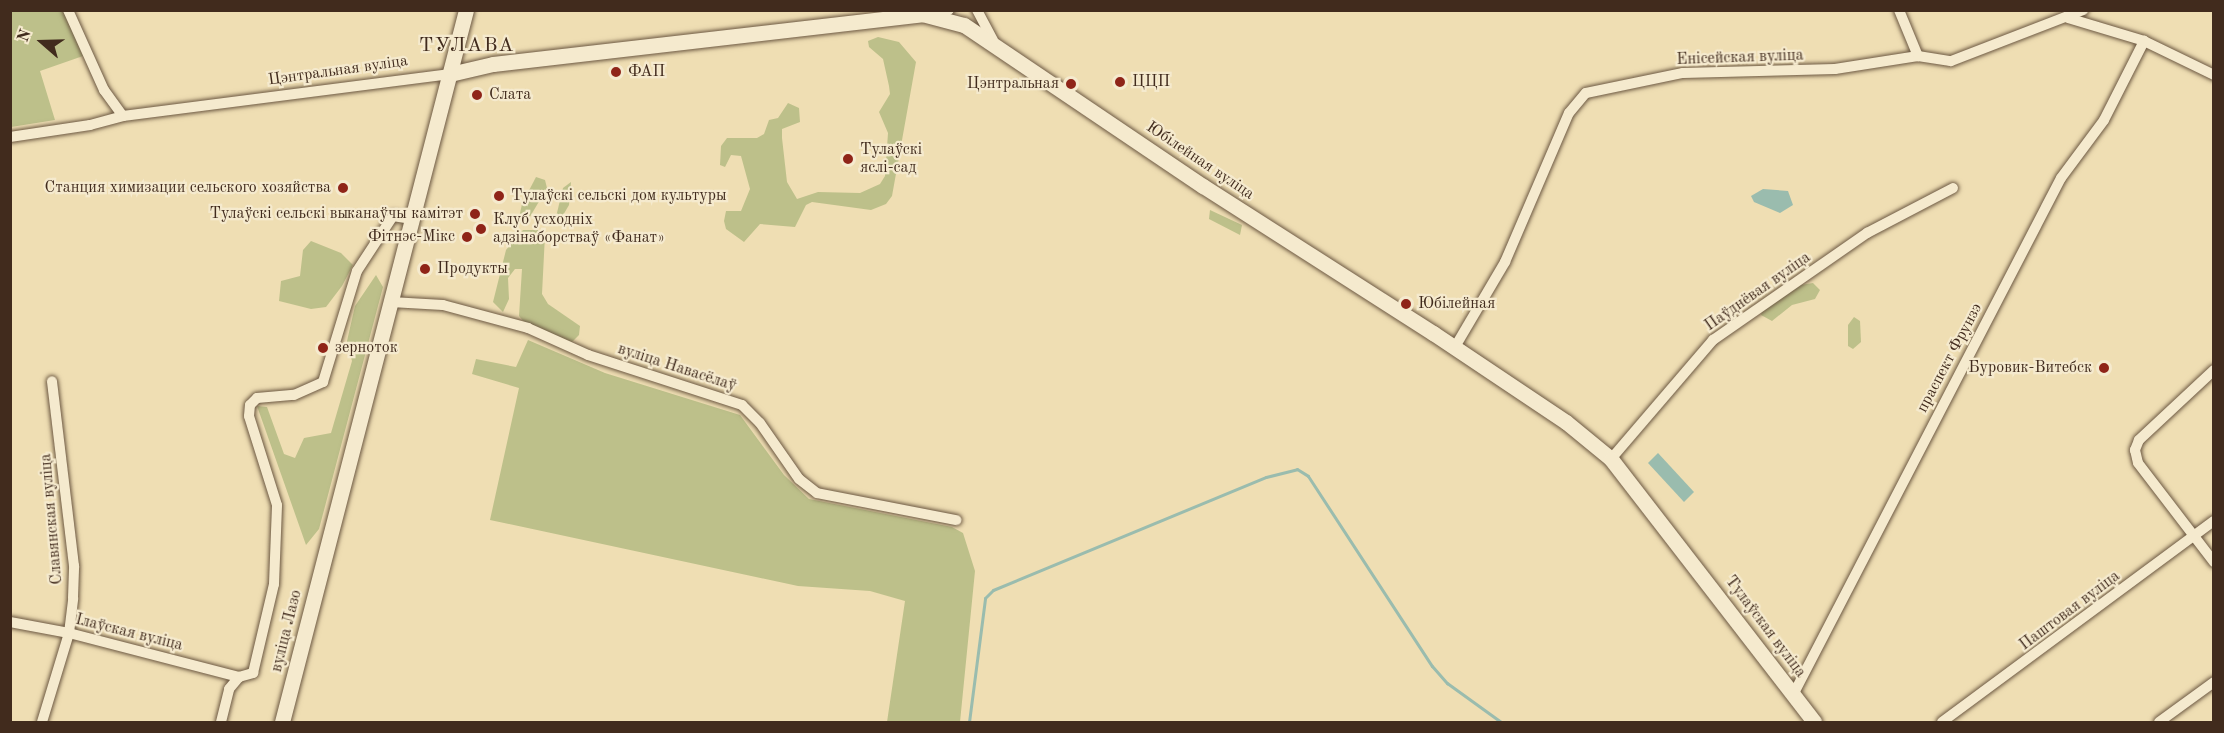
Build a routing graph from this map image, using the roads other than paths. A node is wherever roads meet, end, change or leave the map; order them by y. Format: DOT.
graph roads {
  1 [pos="68,10"];
  2 [pos="466,10"];
  3 [pos="949,10"];
  4 [pos="977,10"];
  5 [pos="1899,10"];
  6 [pos="2083,10"];
  7 [pos="922,14"];
  8 [pos="2066,14"];
  9 [pos="2144,41"];
  10 [pos="995,43"];
  11 [pos="1918,56"];
  12 [pos="450,75"];
  13 [pos="2214,75"];
  14 [pos="123,116"];
  15 [pos="10,137"];
  16 [pos="1953,188"];
  17 [pos="412,219"];
  18 [pos="391,302"];
  19 [pos="1455,347"];
  20 [pos="2214,370"];
  21 [pos="52,381"];
  22 [pos="1611,459"];
  23 [pos="956,520"];
  24 [pos="2214,521"];
  25 [pos="2193,537"];
  26 [pos="2214,562"];
  27 [pos="10,622"];
  28 [pos="69,633"];
  29 [pos="239,677"];
  30 [pos="2214,682"];
  31 [pos="1793,695"];
  32 [pos="42,723"];
  33 [pos="221,723"];
  34 [pos="282,723"];
  35 [pos="1814,723"];
  36 [pos="1942,723"];
  37 [pos="2159,723"];
  1 -- 14 [label="street"];
  2 -- 12 [label="main road, вуліца Лазо"];
  3 -- 7 [label="street, Цэнтральная вуліца"];
  4 -- 10 [label="street"];
  5 -- 11 [label="street"];
  6 -- 8 [label="street, Енісейская вуліца"];
  7 -- 10 [label="main road, Юбілейная вуліца"];
  7 -- 12 [label="main road, Цэнтральная вуліца"];
  8 -- 9 [label="street"];
  8 -- 11 [label="street, Енісейская вуліца"];
  9 -- 13 [label="street"];
  9 -- 31 [label="street, праспект Фрунзэ"];
  10 -- 19 [label="main road, Юбілейная вуліца"];
  11 -- 19 [label="street, Енісейская вуліца"];
  12 -- 14 [label="street, Цэнтральная вуліца"];
  12 -- 17 [label="main road, вуліца Лазо"];
  14 -- 15 [label="street, Цэнтральная вуліца"];
  16 -- 22 [label="street, Паўднёвая вуліца"];
  17 -- 18 [label="main road, вуліца Лазо"];
  17 -- 29 [label="street"];
  18 -- 23 [label="street, вуліца Навасёлаў"];
  18 -- 34 [label="main road, вуліца Лазо"];
  19 -- 22 [label="main road, Юбілейная вуліца"];
  20 -- 25 [label="street"];
  21 -- 28 [label="street, Славянская вуліца"];
  22 -- 31 [label="main road, Тулаўская вуліца"];
  24 -- 25 [label="street, Паштовая вуліца"];
  25 -- 26 [label="street"];
  25 -- 36 [label="street, Паштовая вуліца"];
  27 -- 28 [label="street, Ілаўская вуліца"];
  28 -- 29 [label="street, Ілаўская вуліца"];
  28 -- 32 [label="street, Славянская вуліца"];
  29 -- 33 [label="street"];
  30 -- 37 [label="street"];
  31 -- 35 [label="main road, Тулаўская вуліца"];
}
